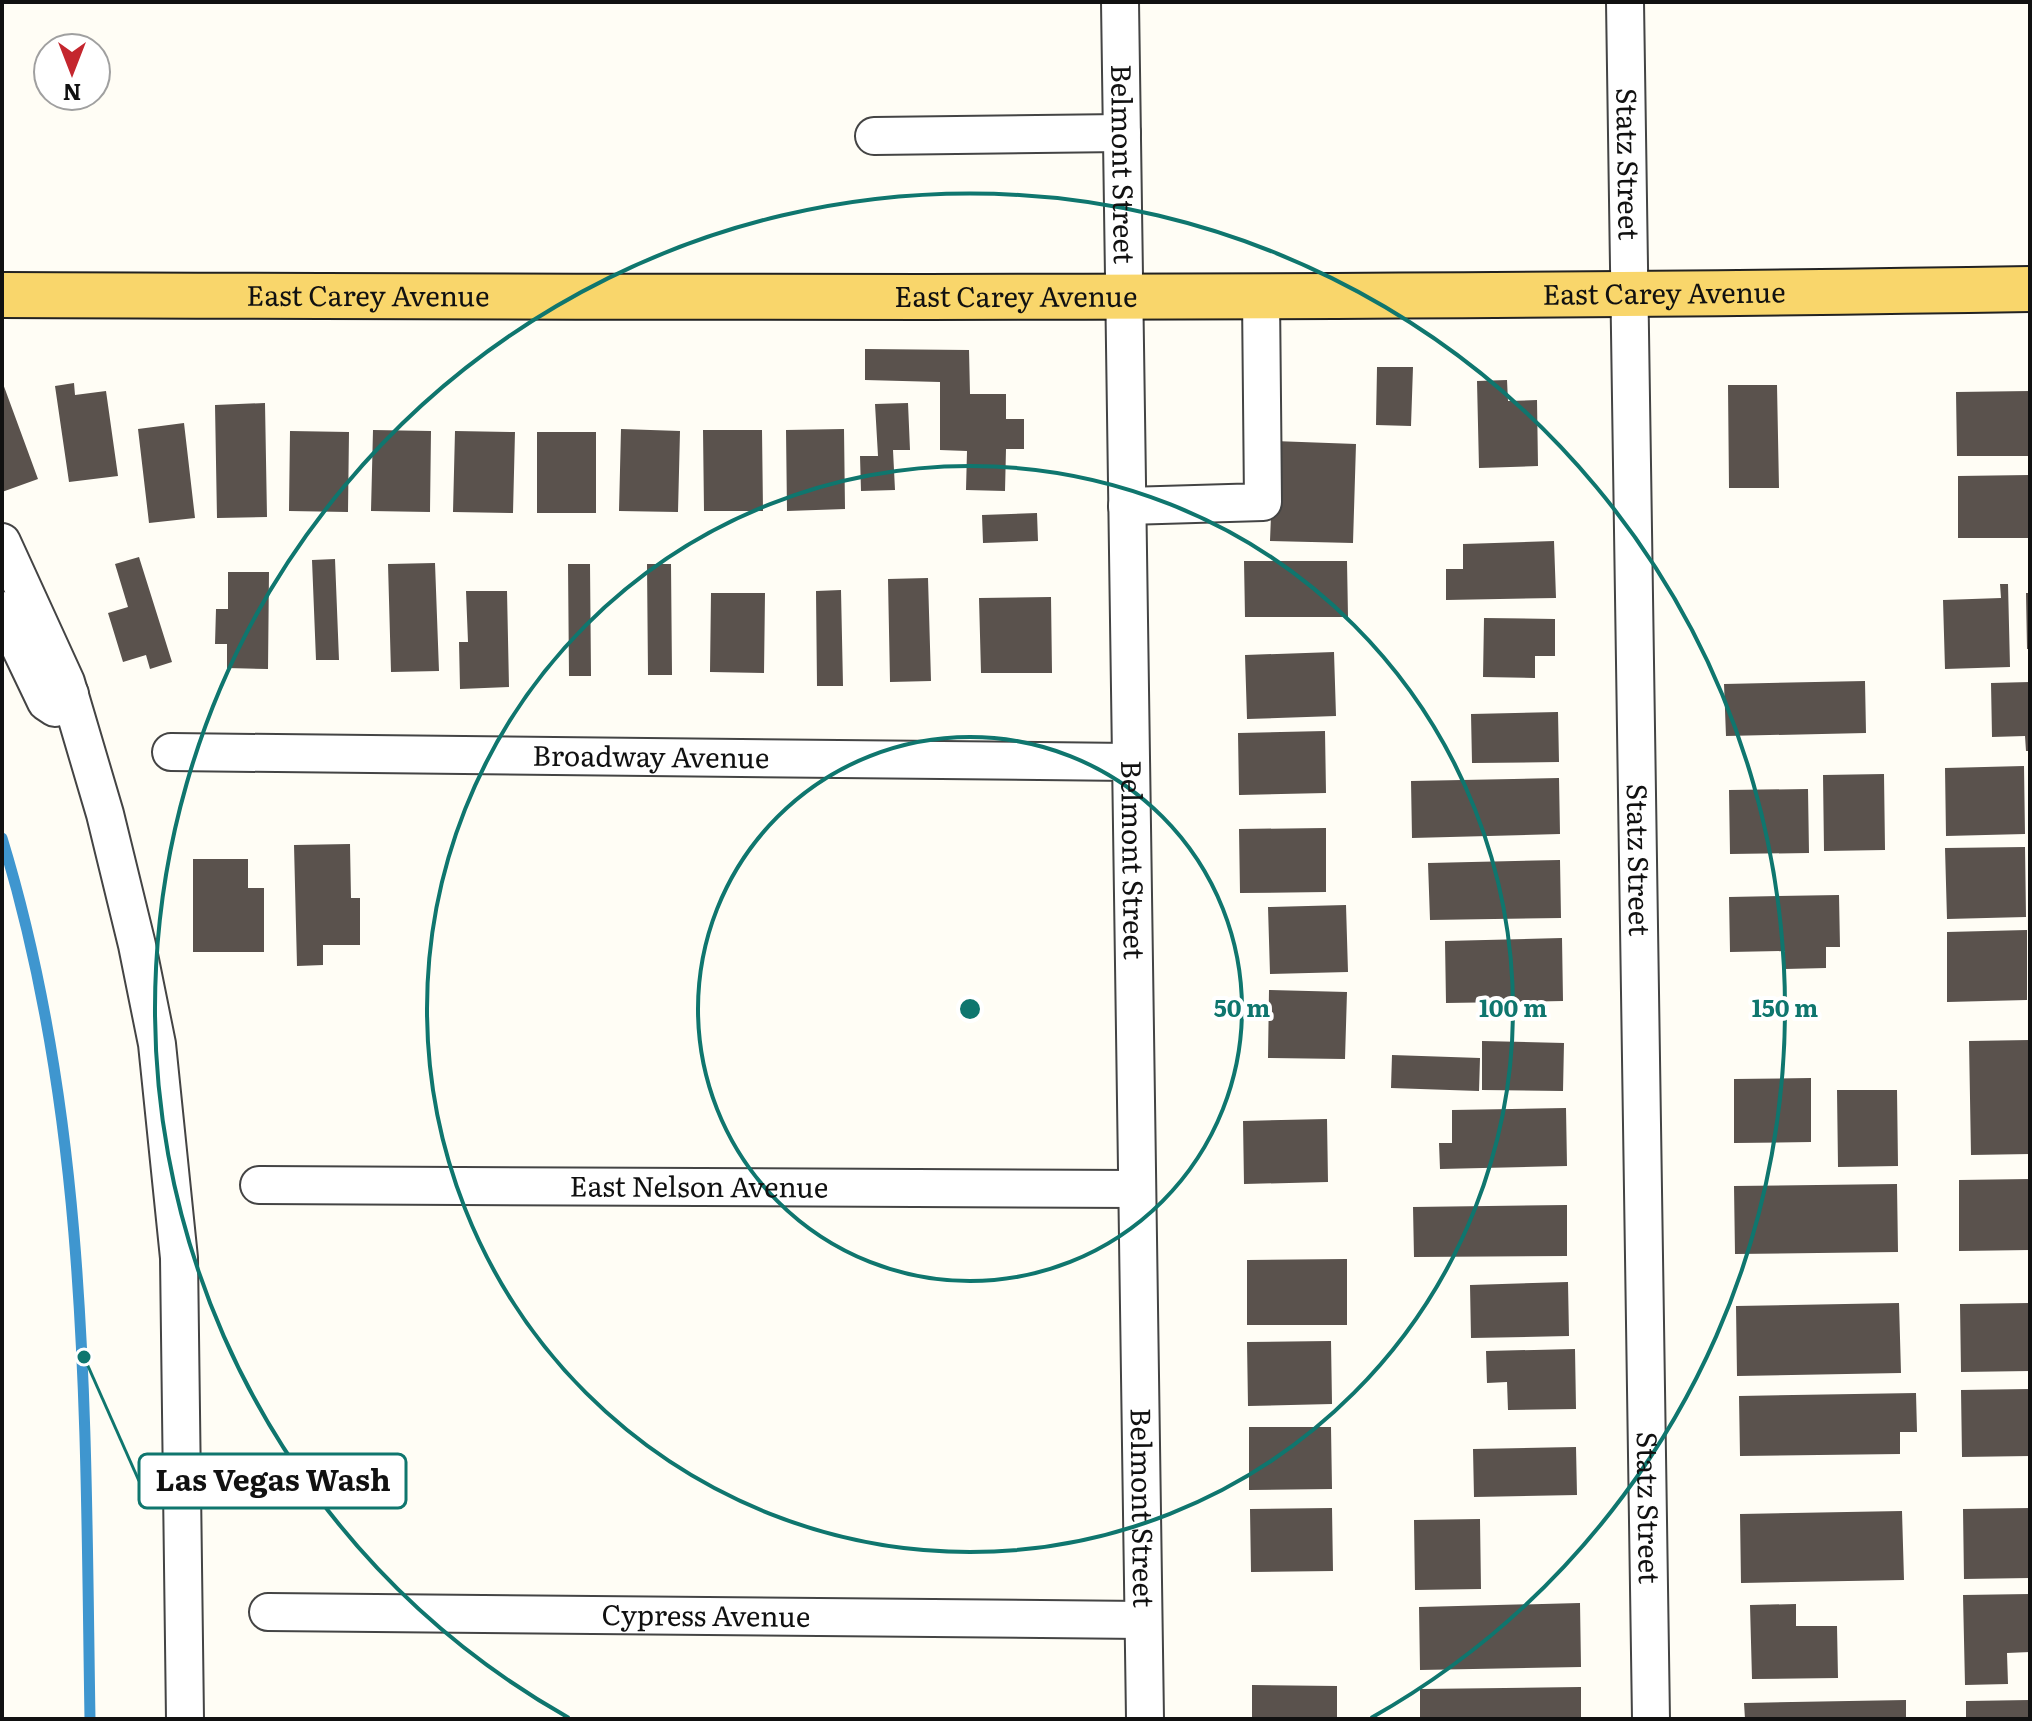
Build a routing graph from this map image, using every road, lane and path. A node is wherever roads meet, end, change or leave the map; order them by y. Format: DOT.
graph roads {
  1 [pos="1120,2"];
  2 [pos="1625,2"];
  3 [pos="1122,133"];
  4 [pos="874,136"];
  5 [pos="2030,289"];
  6 [pos="2,295"];
  7 [pos="1628,295"];
  8 [pos="1261,297"];
  9 [pos="1124,298"];
  10 [pos="1127,506"];
  11 [pos="2,542"];
  12 [pos="2,610"];
  13 [pos="70,694"];
  14 [pos="171,752"];
  15 [pos="1131,762"];
  16 [pos="259,1185"];
  17 [pos="1137,1189"];
  18 [pos="268,1612"];
  19 [pos="1143,1620"];
  20 [pos="185,1719"];
  21 [pos="1145,1719"];
  22 [pos="1651,1719"];
  1 -- 3 [label="street, Belmont Street"];
  2 -- 7 [label="street, Statz Street"];
  3 -- 4 [label="street"];
  3 -- 9 [label="street, Belmont Street"];
  5 -- 7 [label="main road, East Carey Avenue"];
  6 -- 9 [label="main road, East Carey Avenue"];
  7 -- 8 [label="main road, East Carey Avenue"];
  7 -- 22 [label="street, Statz Street"];
  8 -- 9 [label="main road, East Carey Avenue"];
  8 -- 10 [label="street"];
  9 -- 10 [label="street, Belmont Street"];
  10 -- 15 [label="street, Belmont Street"];
  11 -- 13 [label="street"];
  12 -- 13 [label="street"];
  13 -- 20 [label="street"];
  14 -- 15 [label="street, Broadway Avenue"];
  15 -- 17 [label="street, Belmont Street"];
  16 -- 17 [label="street, East Nelson Avenue"];
  17 -- 19 [label="street, Belmont Street"];
  18 -- 19 [label="street, Cypress Avenue"];
  19 -- 21 [label="street, Belmont Street"];
}
